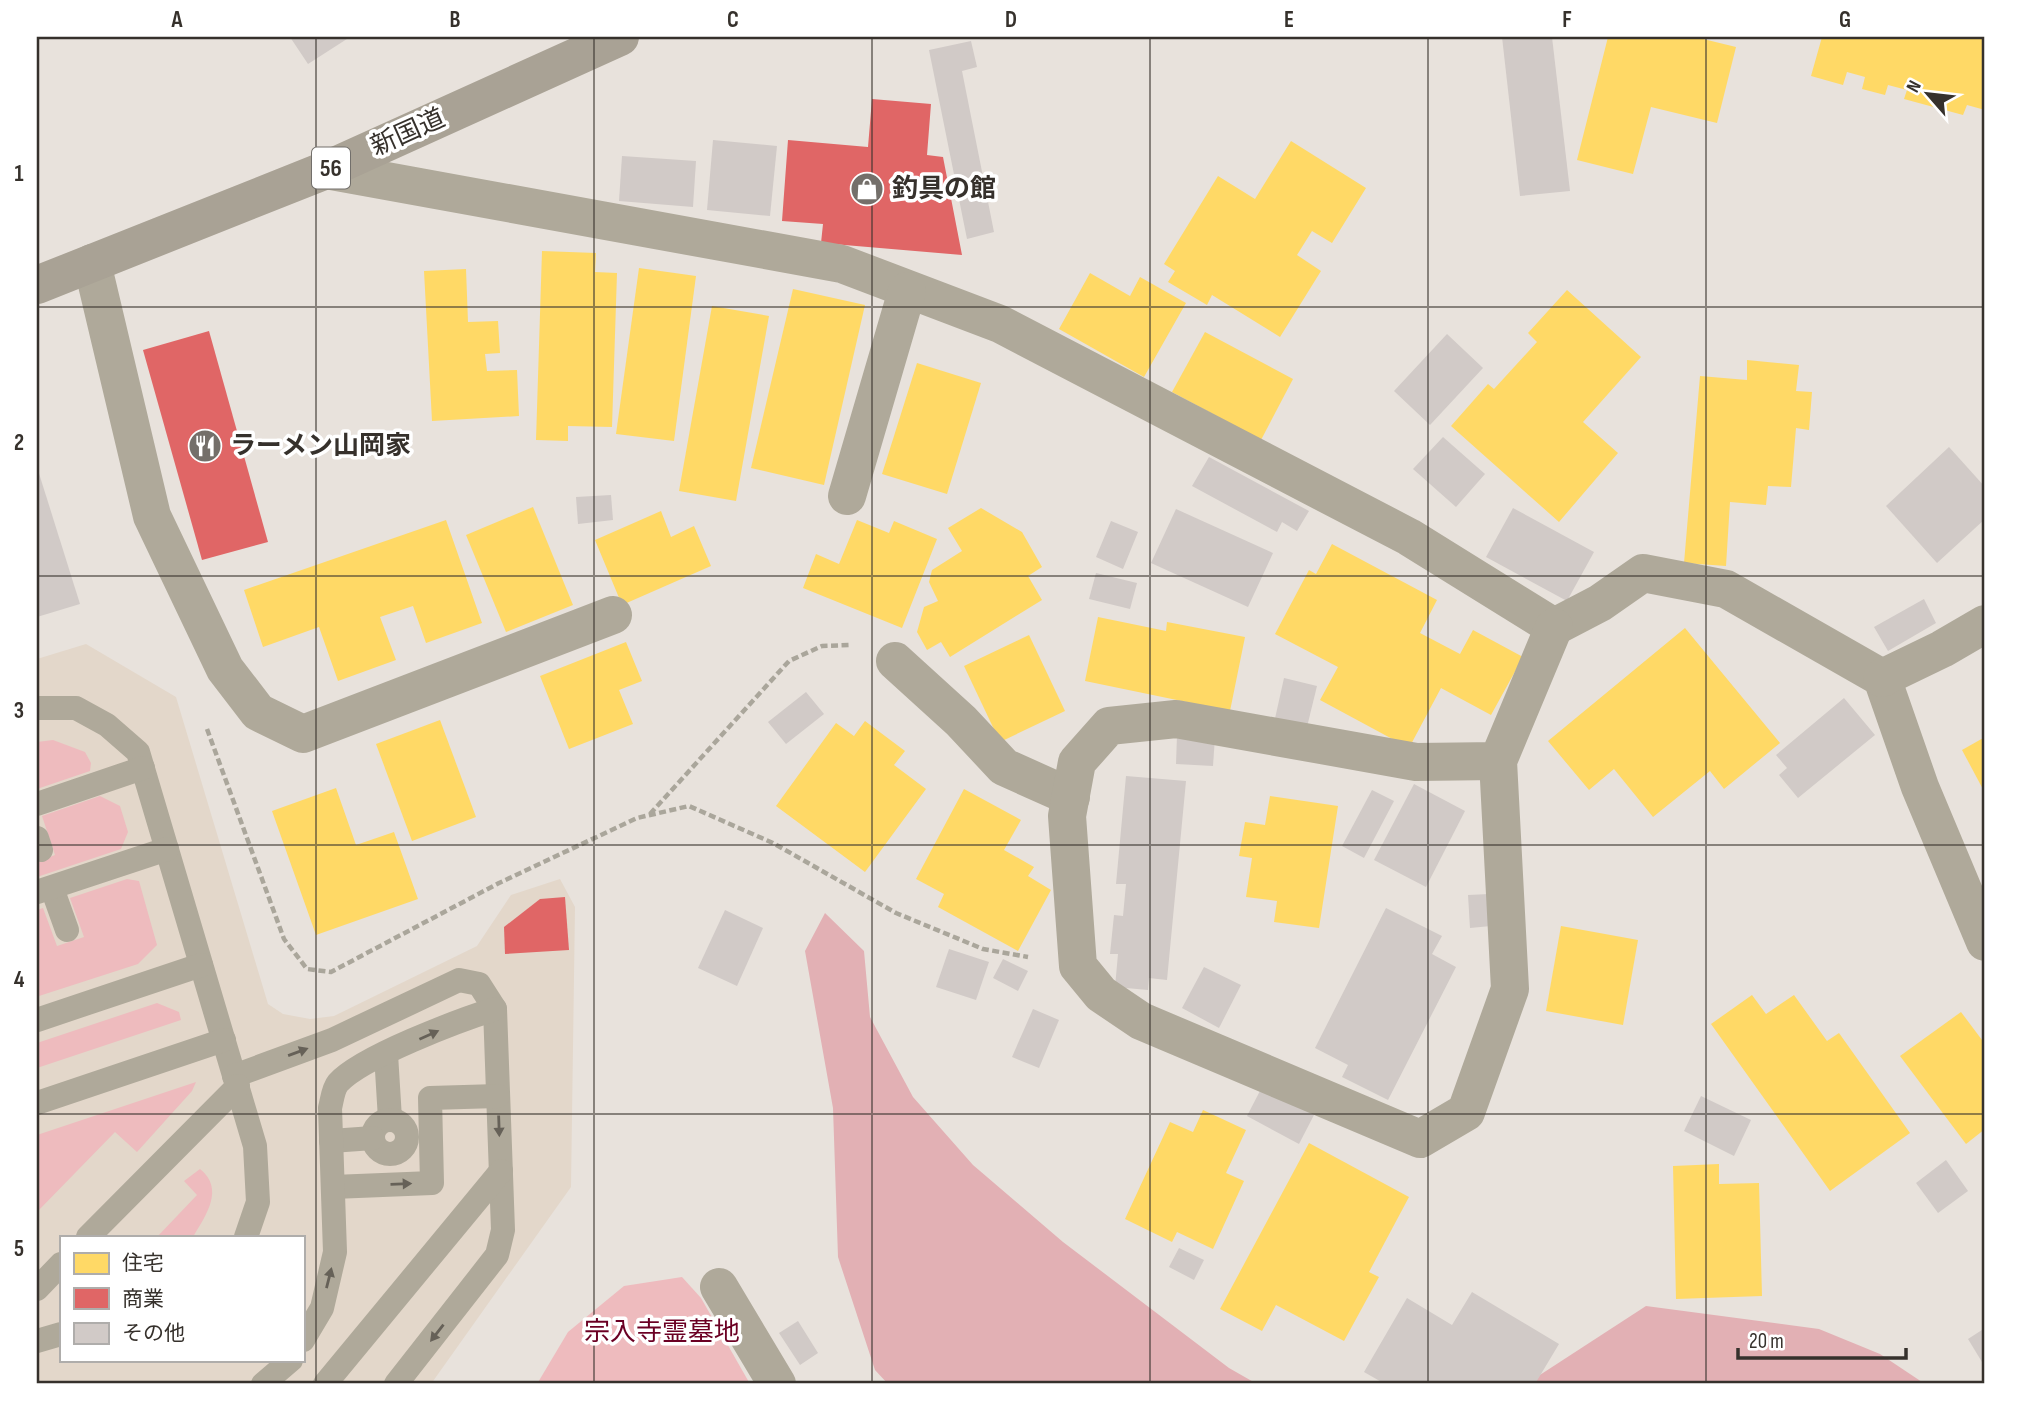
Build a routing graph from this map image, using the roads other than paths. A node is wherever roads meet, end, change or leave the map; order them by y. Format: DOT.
graph roads {
  1 [pos="620,37"];
  2 [pos="327,170"];
  3 [pos="92,263"];
  4 [pos="37,285"];
  5 [pos="907,291"];
  6 [pos="847,496"];
  7 [pos="613,615"];
  8 [pos="1985,624"];
  9 [pos="1554,627"];
  10 [pos="895,661"];
  11 [pos="1882,678"];
  12 [pos="37,708"];
  13 [pos="1498,761"];
  14 [pos="143,768"];
  15 [pos="1071,797"];
  16 [pos="37,804"];
  17 [pos="167,849"];
  18 [pos="44,890"];
  19 [pos="67,930"];
  20 [pos="1985,942"];
  21 [pos="201,965"];
  22 [pos="495,1009"];
  23 [pos="37,1020"];
  24 [pos="224,1040"];
  25 [pos="386,1054"];
  26 [pos="236,1081"];
  27 [pos="498,1096"];
  28 [pos="37,1103"];
  29 [pos="331,1141"];
  30 [pos="501,1171"];
  31 [pos="333,1187"];
  32 [pos="89,1236"];
  33 [pos="246,1236"];
  34 [pos="60,1265"];
  35 [pos="719,1287"];
  36 [pos="37,1289"];
  37 [pos="60,1334"];
  38 [pos="304,1338"];
  39 [pos="37,1341"];
  40 [pos="289,1362"];
  41 [pos="263,1384"];
  42 [pos="325,1384"];
  43 [pos="396,1384"];
  44 [pos="777,1384"];
  1 -- 2 [label="main road, 新国道 / 56"];
  2 -- 3 [label="main road, 新国道 / 56"];
  2 -- 5 [label="street"];
  3 -- 4 [label="main road, 新国道 / 56"];
  3 -- 7 [label="street"];
  5 -- 6 [label="street"];
  5 -- 9 [label="street"];
  8 -- 11 [label="street"];
  9 -- 11 [label="street"];
  9 -- 13 [label="street"];
  10 -- 15 [label="street"];
  11 -- 20 [label="street"];
  12 -- 14 [label="lane"];
  13 -- 15 [label="street"];
  13 -- 15 [label="street"];
  14 -- 16 [label="lane"];
  14 -- 17 [label="lane"];
  17 -- 18 [label="lane"];
  17 -- 21 [label="lane"];
  18 -- 19 [label="lane"];
  21 -- 23 [label="lane"];
  21 -- 24 [label="lane"];
  25 -- 22 [label="lane, one-way"];
  26 -- 22 [label="lane, one-way"];
  22 -- 27 [label="lane"];
  24 -- 26 [label="lane"];
  24 -- 28 [label="lane"];
  25 -- 29 [label="lane"];
  25 -- 29 [label="lane"];
  26 -- 32 [label="lane"];
  26 -- 33 [label="lane"];
  27 -- 30 [label="lane, one-way"];
  31 -- 27 [label="lane, one-way"];
  29 -- 31 [label="lane"];
  30 -- 42 [label="lane"];
  30 -- 43 [label="lane, one-way"];
  38 -- 31 [label="lane, one-way"];
  34 -- 36 [label="lane"];
  35 -- 44 [label="street"];
  37 -- 39 [label="lane"];
  40 -- 41 [label="lane"];
}
